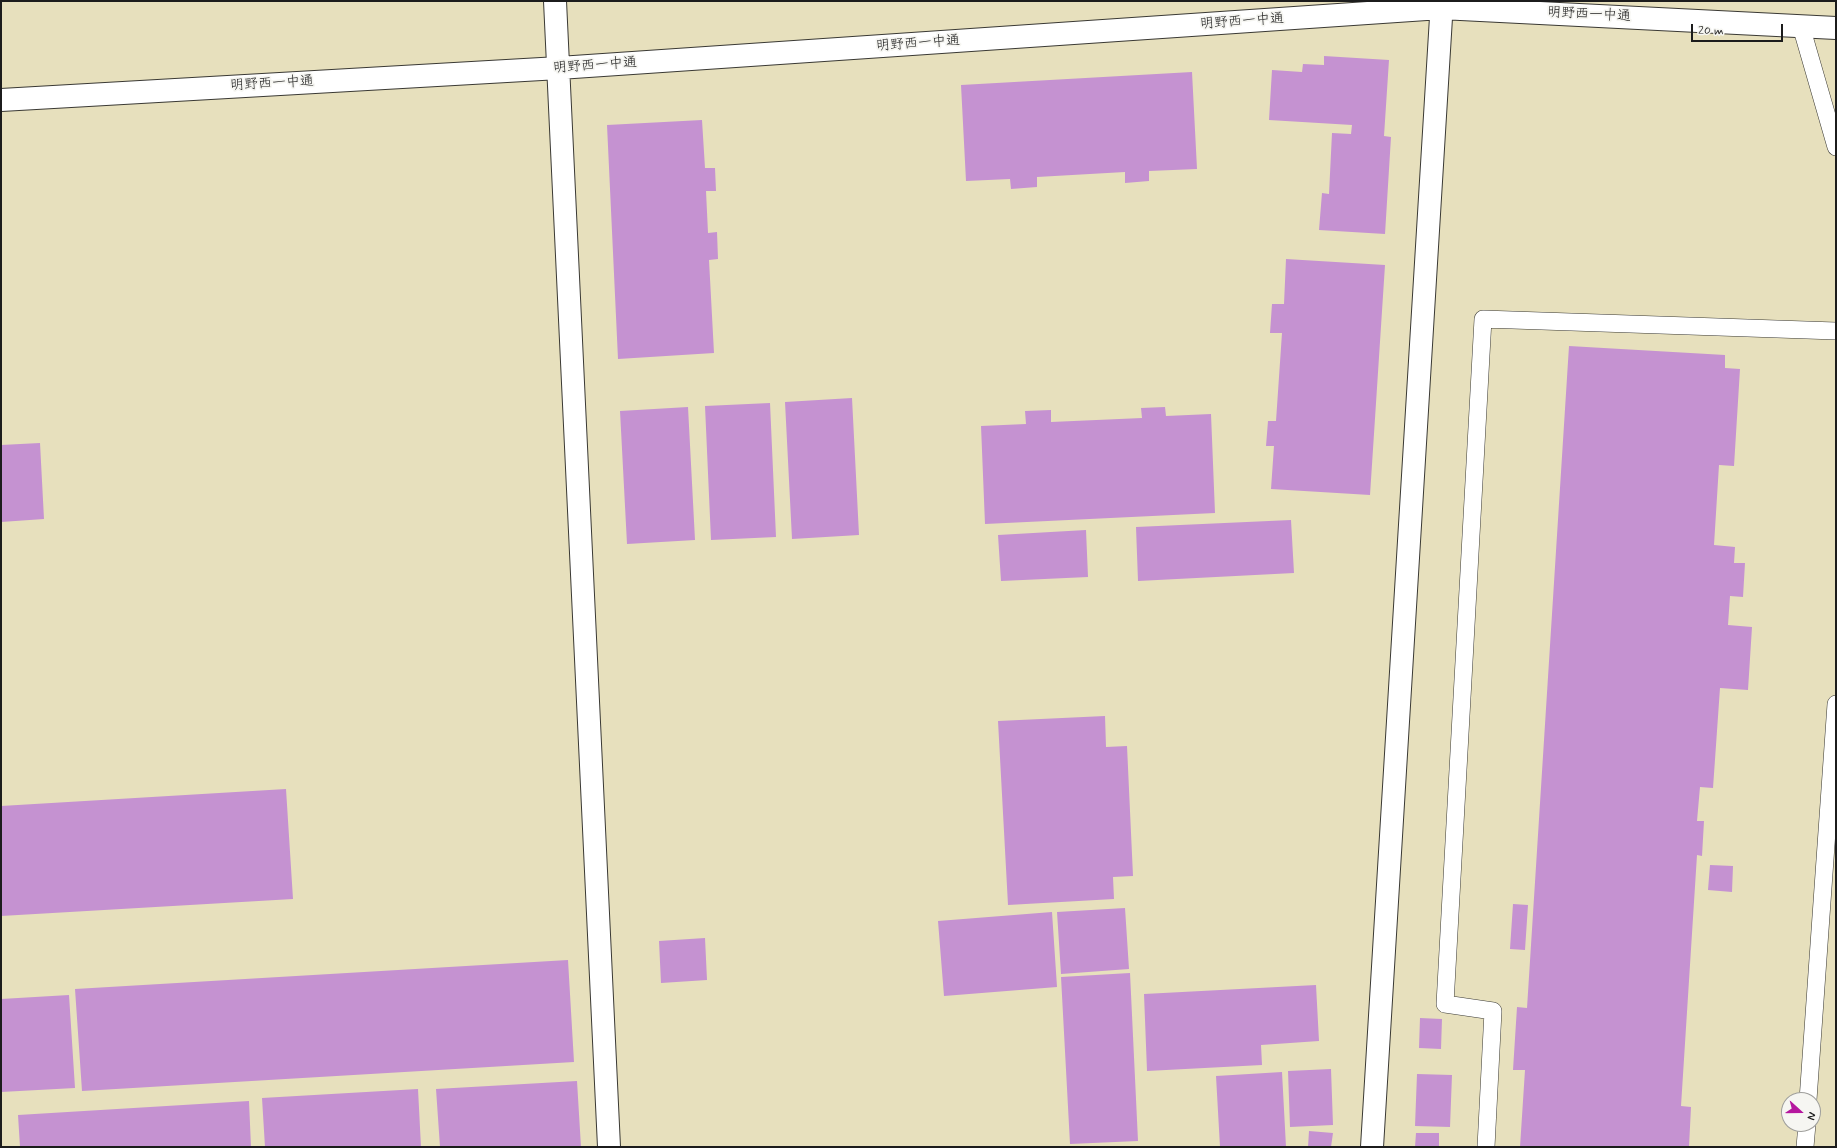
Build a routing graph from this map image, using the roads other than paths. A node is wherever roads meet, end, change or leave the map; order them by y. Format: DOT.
graph roads {
  1 [pos="555,1"];
  2 [pos="1442,4"];
  3 [pos="1801,26"];
  4 [pos="1836,28"];
  5 [pos="559,68"];
  6 [pos="1,100"];
  7 [pos="1836,147"];
  8 [pos="1836,331"];
  9 [pos="1836,704"];
  10 [pos="1809,1092"];
  11 [pos="1806,1132"];
  12 [pos="609,1147"];
  13 [pos="1372,1147"];
  14 [pos="1486,1147"];
  15 [pos="1805,1147"];
  1 -- 5 [label="street"];
  2 -- 3 [label="street, 明野西一中通"];
  2 -- 5 [label="street, 明野西一中通"];
  2 -- 13 [label="street"];
  3 -- 4 [label="street, 明野西一中通"];
  3 -- 7 [label="lane"];
  5 -- 6 [label="street, 明野西一中通"];
  5 -- 12 [label="street"];
  8 -- 14 [label="lane"];
  9 -- 10 [label="lane"];
  11 -- 15 [label="lane"];
}
